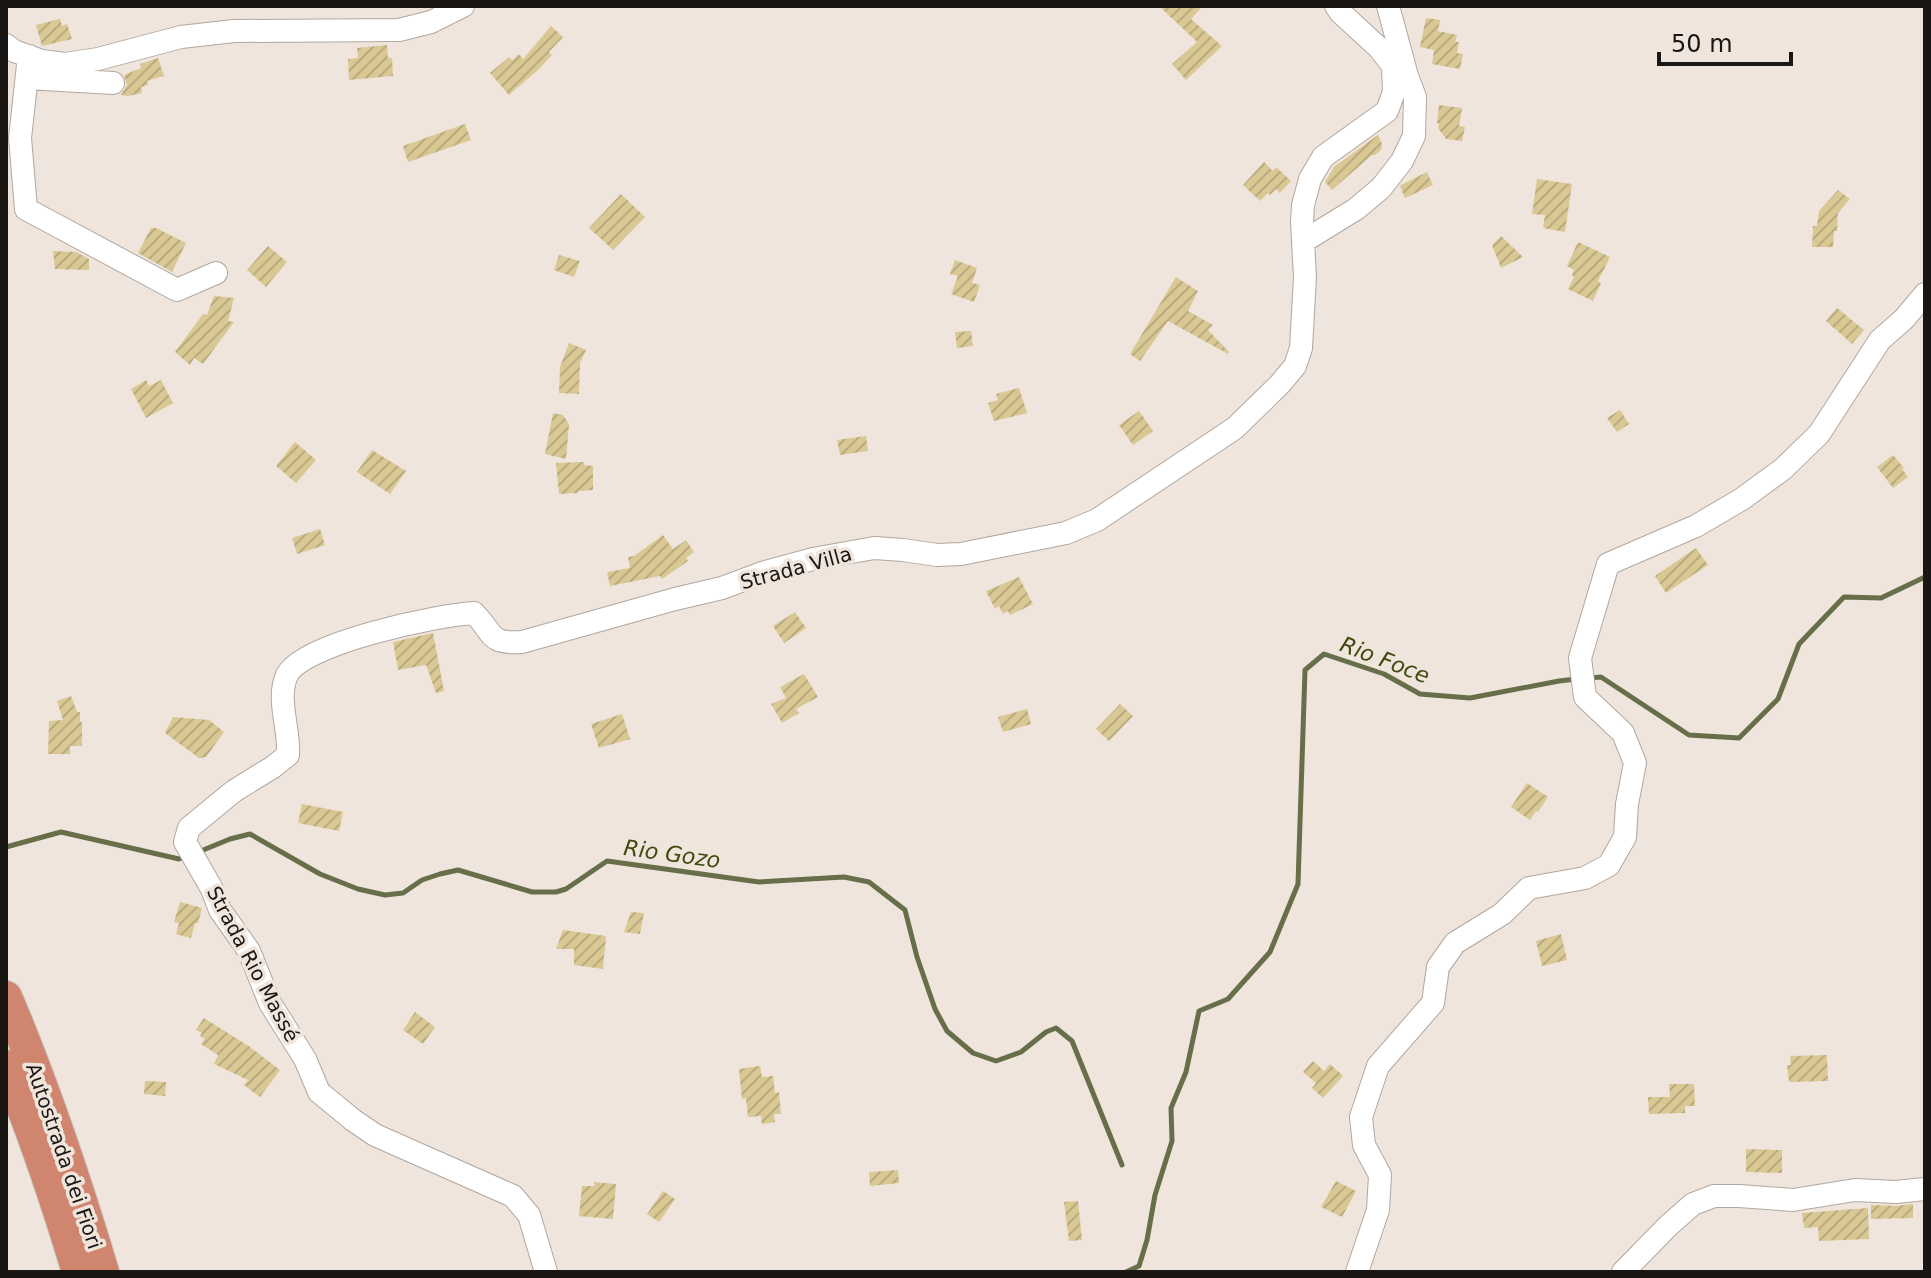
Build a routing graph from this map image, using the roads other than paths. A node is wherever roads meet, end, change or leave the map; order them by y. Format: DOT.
graph roads {
  1 [pos="463,6"];
  2 [pos="1336,6"];
  3 [pos="1388,6"];
  4 [pos="6,45"];
  5 [pos="28,67"];
  6 [pos="1400,71"];
  7 [pos="113,83"];
  8 [pos="1304,241"];
  9 [pos="216,273"];
  10 [pos="1925,294"];
  11 [pos="197,864"];
  12 [pos="6,997"];
  13 [pos="6,1066"];
  14 [pos="1925,1189"];
  15 [pos="78,1272"];
  16 [pos="103,1272"];
  17 [pos="546,1272"];
  18 [pos="1357,1272"];
  19 [pos="1623,1272"];
  1 -- 5 [label="street"];
  2 -- 6 [label="street"];
  3 -- 6 [label="street"];
  4 -- 5 [label="street"];
  5 -- 7 [label="street"];
  5 -- 9 [label="street"];
  6 -- 8 [label="street, Strada Villa"];
  6 -- 8 [label="street"];
  8 -- 11 [label="street, Strada Villa"];
  10 -- 18 [label="street"];
  11 -- 17 [label="street, Strada Rio Massé"];
  12 -- 16 [label="highway, Autostrada dei Fiori"];
  13 -- 15 [label="highway, Autostrada dei Fiori"];
  14 -- 19 [label="street"];
}
